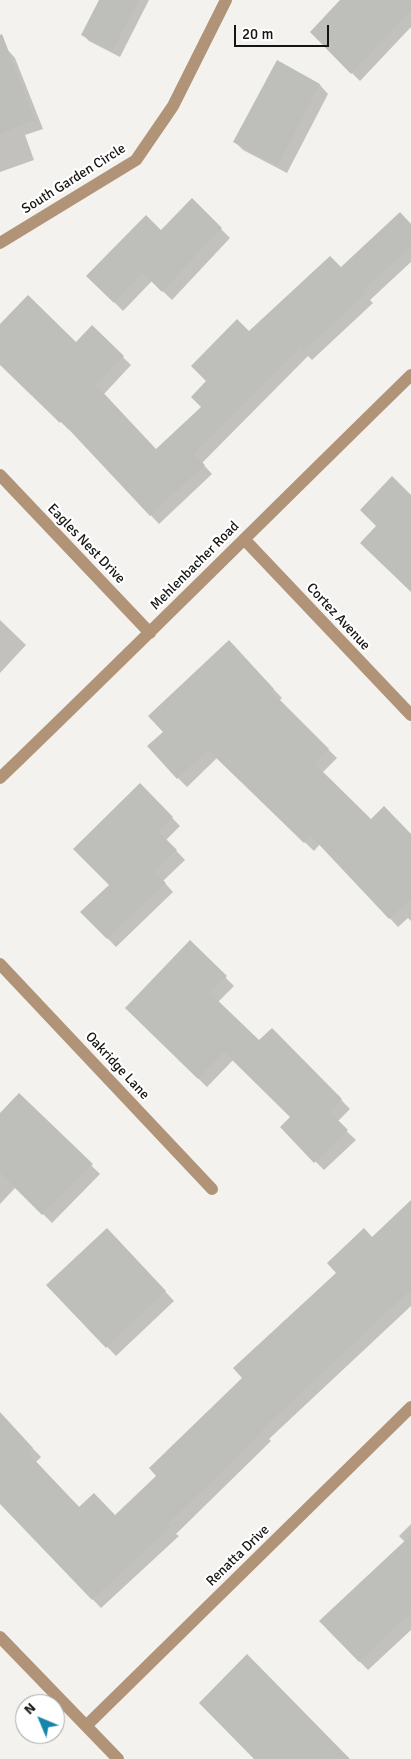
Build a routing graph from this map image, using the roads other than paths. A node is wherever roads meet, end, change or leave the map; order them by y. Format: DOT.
graph roads {
  1 [pos="226,0"];
  2 [pos="0,243"];
  3 [pos="411,375"];
  4 [pos="0,475"];
  5 [pos="244,538"];
  6 [pos="150,633"];
  7 [pos="411,715"];
  8 [pos="0,778"];
  9 [pos="0,964"];
  10 [pos="212,1189"];
  11 [pos="411,1407"];
  12 [pos="0,1637"];
  13 [pos="86,1726"];
  14 [pos="118,1759"];
  1 -- 2 [label="street, South Garden Circle"];
  3 -- 5 [label="street, Mehlenbacher Road"];
  4 -- 6 [label="street, Eagles Nest Drive"];
  5 -- 6 [label="street, Mehlenbacher Road"];
  5 -- 7 [label="street, Cortez Avenue"];
  6 -- 8 [label="street, Mehlenbacher Road"];
  9 -- 10 [label="street, Oakridge Lane"];
  11 -- 13 [label="street, Renatta Drive"];
  12 -- 13 [label="street"];
  13 -- 14 [label="street"];
}
